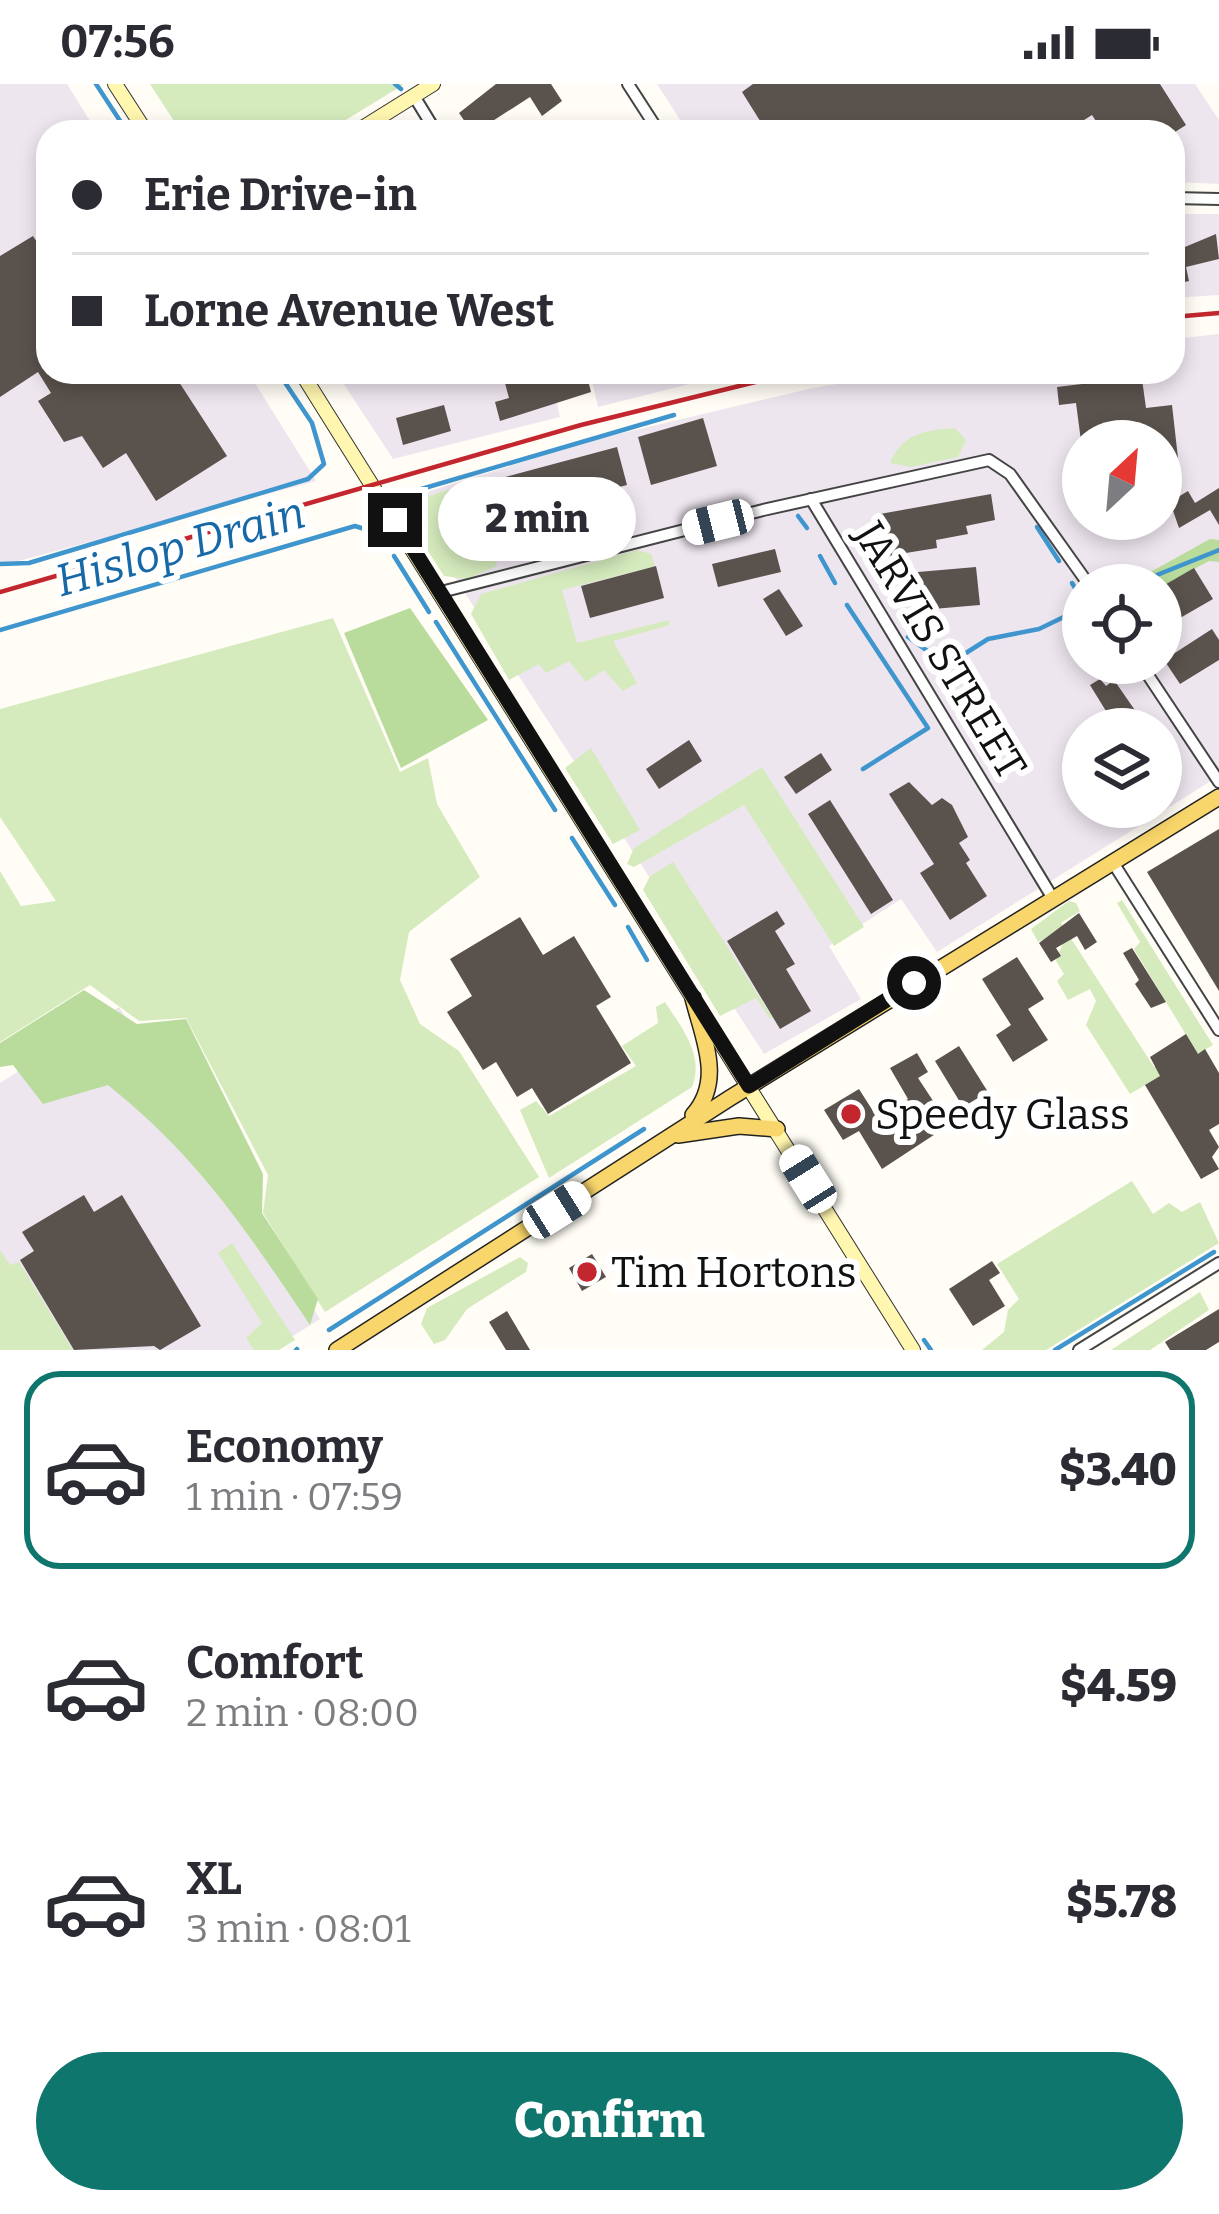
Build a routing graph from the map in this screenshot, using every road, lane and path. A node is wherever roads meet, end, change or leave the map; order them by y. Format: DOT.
graph roads {
  1 [pos="115,84"];
  2 [pos="433,84"];
  3 [pos="628,84"];
  4 [pos="414,96"];
  5 [pos="138,120"];
  6 [pos="375,120"];
  7 [pos="429,120"];
  8 [pos="651,120"];
  9 [pos="1185,198"];
  10 [pos="1219,199"];
  11 [pos="308,384"];
  12 [pos="811,499"];
  13 [pos="1073,564"];
  14 [pos="441,592"];
  15 [pos="1154,684"];
  16 [pos="1219,782"];
  17 [pos="1219,797"];
  18 [pos="1112,861"];
  19 [pos="1052,897"];
  20 [pos="693,998"];
  21 [pos="1219,1030"];
  22 [pos="749,1086"];
  23 [pos="777,1129"];
  24 [pos="675,1136"];
  25 [pos="1219,1263"];
  26 [pos="337,1350"];
  27 [pos="913,1350"];
  28 [pos="1079,1350"];
  1 -- 5 [label="main road"];
  2 -- 4 [label="main road"];
  3 -- 8 [label="street"];
  4 -- 6 [label="main road"];
  4 -- 7 [label="street"];
  9 -- 10 [label="street"];
  11 -- 14 [label="main road"];
  12 -- 13 [label="street"];
  12 -- 14 [label="street"];
  12 -- 19 [label="street, JARVIS STREET"];
  14 -- 20 [label="main road"];
  15 -- 16 [label="street"];
  17 -- 18 [label="main road"];
  18 -- 19 [label="main road"];
  18 -- 21 [label="street"];
  19 -- 22 [label="main road"];
  20 -- 22 [label="main road"];
  20 -- 24 [label="main road"];
  22 -- 23 [label="main road"];
  22 -- 24 [label="main road"];
  23 -- 24 [label="main road"];
  23 -- 27 [label="main road"];
  24 -- 26 [label="main road"];
  25 -- 28 [label="street"];
}
